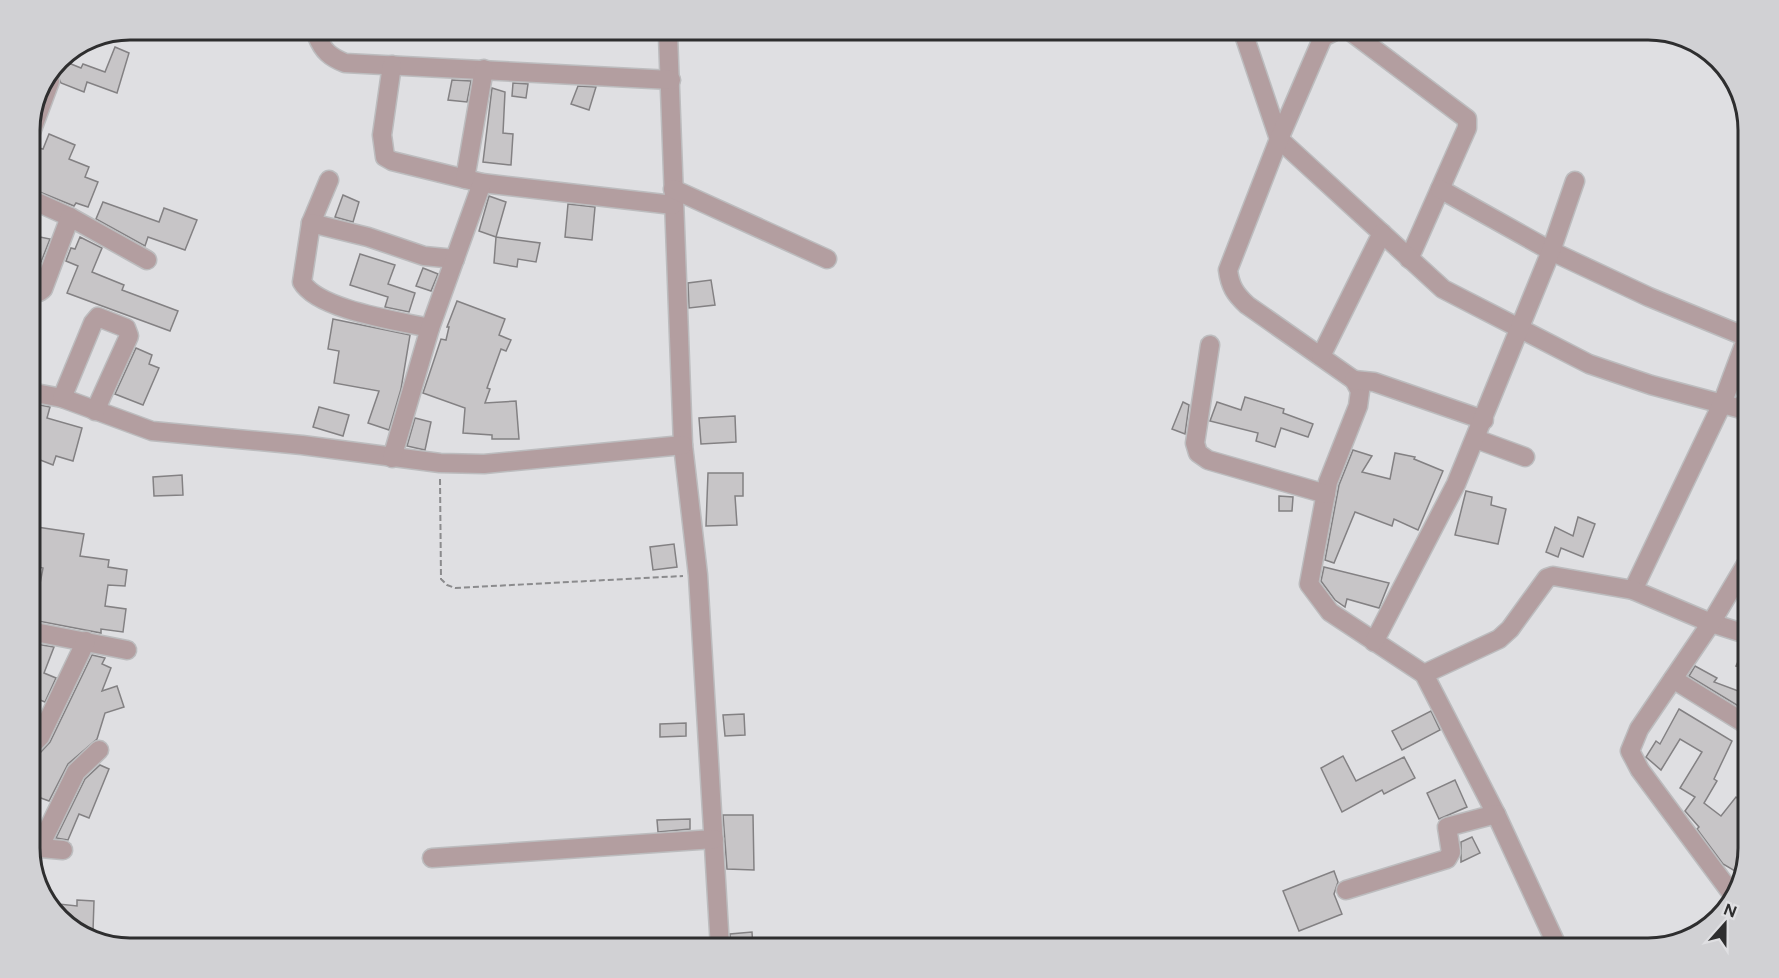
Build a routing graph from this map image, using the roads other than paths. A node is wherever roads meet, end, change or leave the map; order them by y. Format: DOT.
graph roads {
  1 [pos="319,41"];
  2 [pos="668,41"];
  3 [pos="1246,41"];
  4 [pos="1321,41"];
  5 [pos="1362,41"];
  6 [pos="392,65"];
  7 [pos="484,69"];
  8 [pos="671,80"];
  9 [pos="1279,139"];
  10 [pos="329,180"];
  11 [pos="473,181"];
  12 [pos="1575,181"];
  13 [pos="1440,189"];
  14 [pos="673,197"];
  15 [pos="41,204"];
  16 [pos="70,217"];
  17 [pos="311,223"];
  18 [pos="1382,233"];
  19 [pos="1551,251"];
  20 [pos="454,259"];
  21 [pos="827,259"];
  22 [pos="1409,259"];
  23 [pos="147,260"];
  24 [pos="41,290"];
  25 [pos="430,328"];
  26 [pos="1518,329"];
  27 [pos="1738,334"];
  28 [pos="1210,345"];
  29 [pos="1321,356"];
  30 [pos="1738,363"];
  31 [pos="1354,380"];
  32 [pos="41,394"];
  33 [pos="62,398"];
  34 [pos="1722,404"];
  35 [pos="1738,408"];
  36 [pos="95,411"];
  37 [pos="1484,420"];
  38 [pos="1476,439"];
  39 [pos="683,445"];
  40 [pos="1525,457"];
  41 [pos="392,458"];
  42 [pos="1326,494"];
  43 [pos="1738,578"];
  44 [pos="1633,590"];
  45 [pos="1711,623"];
  46 [pos="1738,632"];
  47 [pos="41,633"];
  48 [pos="86,641"];
  49 [pos="1374,642"];
  50 [pos="128,650"];
  51 [pos="1424,674"];
  52 [pos="1673,679"];
  53 [pos="1738,719"];
  54 [pos="41,735"];
  55 [pos="99,750"];
  56 [pos="1496,814"];
  57 [pos="41,837"];
  58 [pos="714,839"];
  59 [pos="41,848"];
  60 [pos="63,850"];
  61 [pos="432,858"];
  62 [pos="1728,889"];
  63 [pos="1346,890"];
  64 [pos="719,938"];
  65 [pos="1553,938"];
  1 -- 6 [label="street"];
  2 -- 8 [label="street"];
  3 -- 9 [label="street"];
  4 -- 9 [label="street"];
  5 -- 13 [label="street"];
  6 -- 7 [label="street"];
  6 -- 11 [label="street"];
  7 -- 8 [label="street"];
  7 -- 11 [label="street"];
  8 -- 14 [label="street"];
  9 -- 18 [label="street"];
  9 -- 29 [label="street"];
  10 -- 17 [label="street"];
  11 -- 14 [label="street"];
  11 -- 20 [label="street"];
  12 -- 19 [label="street"];
  13 -- 19 [label="street"];
  13 -- 22 [label="street"];
  14 -- 21 [label="street"];
  14 -- 39 [label="street"];
  15 -- 16 [label="street"];
  16 -- 23 [label="street"];
  16 -- 24 [label="street"];
  17 -- 20 [label="street"];
  17 -- 25 [label="street"];
  18 -- 22 [label="street"];
  18 -- 29 [label="street"];
  19 -- 26 [label="street"];
  19 -- 27 [label="street"];
  20 -- 25 [label="street"];
  22 -- 26 [label="street"];
  25 -- 41 [label="street"];
  26 -- 34 [label="street"];
  26 -- 37 [label="street"];
  28 -- 42 [label="street"];
  29 -- 31 [label="street"];
  30 -- 34 [label="street"];
  31 -- 37 [label="street"];
  31 -- 42 [label="street"];
  32 -- 33 [label="street"];
  33 -- 36 [label="street"];
  33 -- 36 [label="street"];
  34 -- 35 [label="street"];
  34 -- 44 [label="street"];
  36 -- 41 [label="street"];
  37 -- 38 [label="street"];
  38 -- 40 [label="street"];
  38 -- 49 [label="street"];
  39 -- 41 [label="street"];
  39 -- 58 [label="street"];
  42 -- 49 [label="street"];
  43 -- 45 [label="street"];
  44 -- 45 [label="street"];
  44 -- 51 [label="street"];
  45 -- 46 [label="street"];
  45 -- 52 [label="street"];
  47 -- 48 [label="street"];
  48 -- 50 [label="street"];
  48 -- 54 [label="street"];
  49 -- 51 [label="street"];
  51 -- 56 [label="street"];
  52 -- 53 [label="street"];
  52 -- 62 [label="street"];
  55 -- 57 [label="street"];
  56 -- 63 [label="street"];
  56 -- 65 [label="street"];
  58 -- 61 [label="street"];
  58 -- 64 [label="street"];
  59 -- 60 [label="street"];
}
